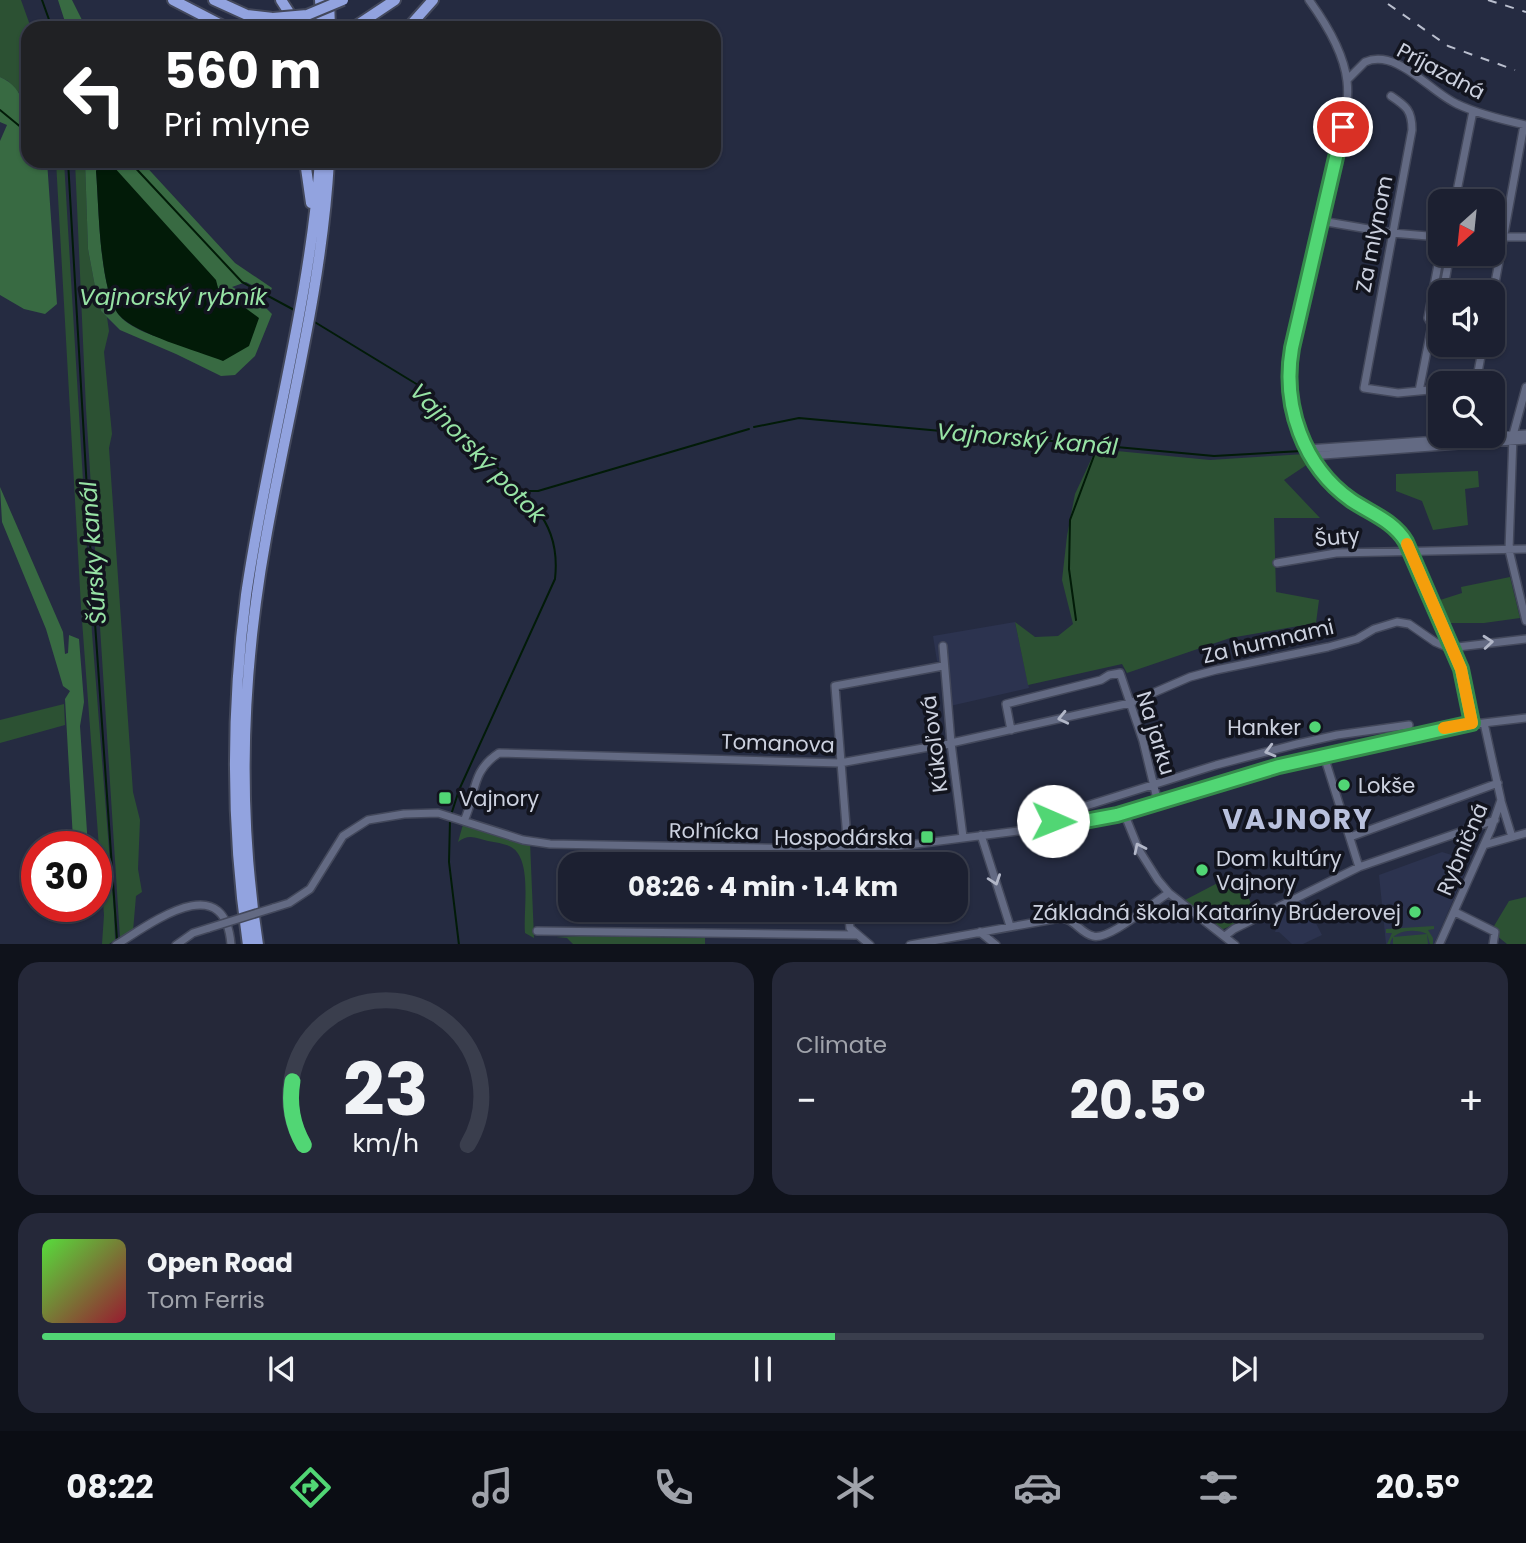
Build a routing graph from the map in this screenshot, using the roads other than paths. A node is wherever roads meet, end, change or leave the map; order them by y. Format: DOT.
graph roads {
  1 [pos="173,0"];
  2 [pos="214,0"];
  3 [pos="281,0"];
  4 [pos="320,0"];
  5 [pos="329,0"];
  6 [pos="343,0"];
  7 [pos="395,0"];
  8 [pos="433,0"];
  9 [pos="1309,0"];
  10 [pos="193,12"];
  11 [pos="204,21"];
  12 [pos="212,21"];
  13 [pos="294,21"];
  14 [pos="321,21"];
  15 [pos="330,21"];
  16 [pos="364,21"];
  17 [pos="414,21"];
  18 [pos="1347,80"];
  19 [pos="1391,96"];
  20 [pos="1473,111"];
  21 [pos="1525,125"];
  22 [pos="306,168"];
  23 [pos="319,168"];
  24 [pos="328,168"];
  25 [pos="333,168"];
  26 [pos="1457,189"];
  27 [pos="326,195"];
  28 [pos="313,214"];
  29 [pos="1321,221"];
  30 [pos="1505,227"];
  31 [pos="1392,233"];
  32 [pos="1428,236"];
  33 [pos="1505,237"];
  34 [pos="1526,237"];
  35 [pos="307,301"];
  36 [pos="302,324"];
  37 [pos="1428,345"];
  38 [pos="1526,387"];
  39 [pos="1428,390"];
  40 [pos="1419,391"];
  41 [pos="1526,434"];
  42 [pos="1513,438"];
  43 [pos="1526,440"];
  44 [pos="1308,452"];
  45 [pos="1526,549"];
  46 [pos="1509,550"];
  47 [pos="1410,551"];
  48 [pos="1277,563"];
  49 [pos="1526,621"];
  50 [pos="1526,639"];
  51 [pos="943,646"];
  52 [pos="1451,647"];
  53 [pos="943,666"];
  54 [pos="1130,704"];
  55 [pos="1526,719"];
  56 [pos="1472,723"];
  57 [pos="1483,723"];
  58 [pos="1409,725"];
  59 [pos="1011,730"];
  60 [pos="1337,735"];
  61 [pos="951,743"];
  62 [pos="1340,752"];
  63 [pos="1324,756"];
  64 [pos="840,763"];
  65 [pos="1499,783"];
  66 [pos="1154,786"];
  67 [pos="1112,799"];
  68 [pos="1501,800"];
  69 [pos="1158,803"];
  70 [pos="1120,814"];
  71 [pos="1055,816"];
  72 [pos="1495,820"];
  73 [pos="464,821"];
  74 [pos="1058,826"];
  75 [pos="1026,829"];
  76 [pos="1526,833"];
  77 [pos="981,835"];
  78 [pos="1513,836"];
  79 [pos="963,837"];
  80 [pos="1350,837"];
  81 [pos="1483,845"];
  82 [pos="848,850"];
  83 [pos="1359,867"];
  84 [pos="1168,893"];
  85 [pos="1455,912"];
  86 [pos="849,922"];
  87 [pos="1010,926"];
  88 [pos="537,931"];
  89 [pos="980,932"];
  90 [pos="856,935"];
  91 [pos="1225,936"];
  92 [pos="1102,942"];
  93 [pos="116,944"];
  94 [pos="176,944"];
  95 [pos="231,944"];
  96 [pos="248,944"];
  97 [pos="258,944"];
  98 [pos="870,944"];
  99 [pos="910,944"];
  100 [pos="996,944"];
  101 [pos="1235,944"];
  102 [pos="1439,944"];
  103 [pos="1493,944"];
  1 -- 10 [label="highway"];
  2 -- 6 [label="highway, bridge"];
  3 -- 13 [label="highway"];
  4 -- 14 [label="highway"];
  5 -- 15 [label="highway"];
  7 -- 16 [label="highway"];
  8 -- 17 [label="highway"];
  9 -- 18 [label="street"];
  10 -- 11 [label="highway"];
  10 -- 12 [label="highway"];
  18 -- 20 [label="street, Príjazdná"];
  18 -- 29 [label="street"];
  19 -- 31 [label="street, Za mlynom"];
  20 -- 21 [label="street, Príjazdná"];
  20 -- 26 [label="street"];
  21 -- 30 [label="street"];
  22 -- 28 [label="highway"];
  23 -- 28 [label="highway"];
  24 -- 27 [label="highway"];
  25 -- 27 [label="highway"];
  27 -- 35 [label="highway"];
  28 -- 35 [label="highway"];
  29 -- 31 [label="street"];
  29 -- 44 [label="street"];
  31 -- 32 [label="street"];
  31 -- 40 [label="street, Za mlynom"];
  33 -- 34 [label="street"];
  35 -- 36 [label="highway"];
  36 -- 96 [label="highway"];
  36 -- 97 [label="highway"];
  37 -- 40 [label="street"];
  38 -- 42 [label="street"];
  39 -- 40 [label="street"];
  41 -- 42 [label="street"];
  42 -- 43 [label="street"];
  42 -- 44 [label="street"];
  42 -- 46 [label="street"];
  44 -- 47 [label="street"];
  45 -- 46 [label="street, Šuty"];
  46 -- 47 [label="street, Šuty"];
  46 -- 49 [label="street"];
  47 -- 48 [label="street, Šuty"];
  47 -- 52 [label="street"];
  52 -- 50 [label="street, one-way"];
  51 -- 53 [label="street, Kúkoľová"];
  52 -- 54 [label="street, Za humnami"];
  52 -- 56 [label="street"];
  53 -- 61 [label="street, Kúkoľová"];
  53 -- 64 [label="street"];
  54 -- 59 [label="street, Tomanova, one-way"];
  54 -- 59 [label="street, Na jarku"];
  54 -- 66 [label="street, Na jarku"];
  55 -- 57 [label="street, Roľnícka"];
  56 -- 57 [label="street, Roľnícka"];
  56 -- 62 [label="street, Roľnícka"];
  57 -- 65 [label="street, Rybničná"];
  58 -- 60 [label="street, Roľnícka"];
  59 -- 61 [label="street, Tomanova"];
  60 -- 62 [label="street"];
  60 -- 66 [label="street, Roľnícka, one-way"];
  61 -- 64 [label="street, Tomanova"];
  61 -- 79 [label="street, Kúkoľová"];
  62 -- 63 [label="street, Roľnícka"];
  63 -- 69 [label="street, Roľnícka"];
  63 -- 80 [label="street"];
  64 -- 73 [label="street, Tomanova"];
  64 -- 82 [label="street"];
  65 -- 68 [label="street, Rybničná"];
  65 -- 80 [label="street"];
  66 -- 67 [label="street, Roľnícka"];
  66 -- 69 [label="street, Na jarku"];
  67 -- 70 [label="street"];
  67 -- 71 [label="street, Roľnícka"];
  68 -- 72 [label="street, Rybničná"];
  68 -- 78 [label="street"];
  69 -- 70 [label="street, Roľnícka"];
  70 -- 74 [label="street, Roľnícka"];
  84 -- 70 [label="street, one-way"];
  71 -- 74 [label="street"];
  71 -- 75 [label="street, Roľnícka"];
  72 -- 81 [label="street, Rybničná"];
  72 -- 83 [label="street"];
  73 -- 82 [label="street, Roľnícka"];
  73 -- 94 [label="street, Roľnícka, bridge"];
  74 -- 75 [label="street, Roľnícka"];
  75 -- 77 [label="street, Roľnícka"];
  76 -- 78 [label="street"];
  77 -- 79 [label="street, Roľnícka"];
  77 -- 87 [label="street, one-way"];
  78 -- 81 [label="street"];
  79 -- 82 [label="street, Roľnícka"];
  80 -- 83 [label="street"];
  81 -- 85 [label="street, Rybničná"];
  83 -- 91 [label="street"];
  84 -- 91 [label="street"];
  84 -- 92 [label="street"];
  85 -- 102 [label="street, Rybničná"];
  85 -- 103 [label="street"];
  86 -- 90 [label="street"];
  87 -- 89 [label="street"];
  87 -- 92 [label="street"];
  88 -- 90 [label="street"];
  89 -- 99 [label="street"];
  89 -- 100 [label="street"];
  90 -- 98 [label="street"];
  91 -- 101 [label="street"];
  93 -- 95 [label="street"];
}
